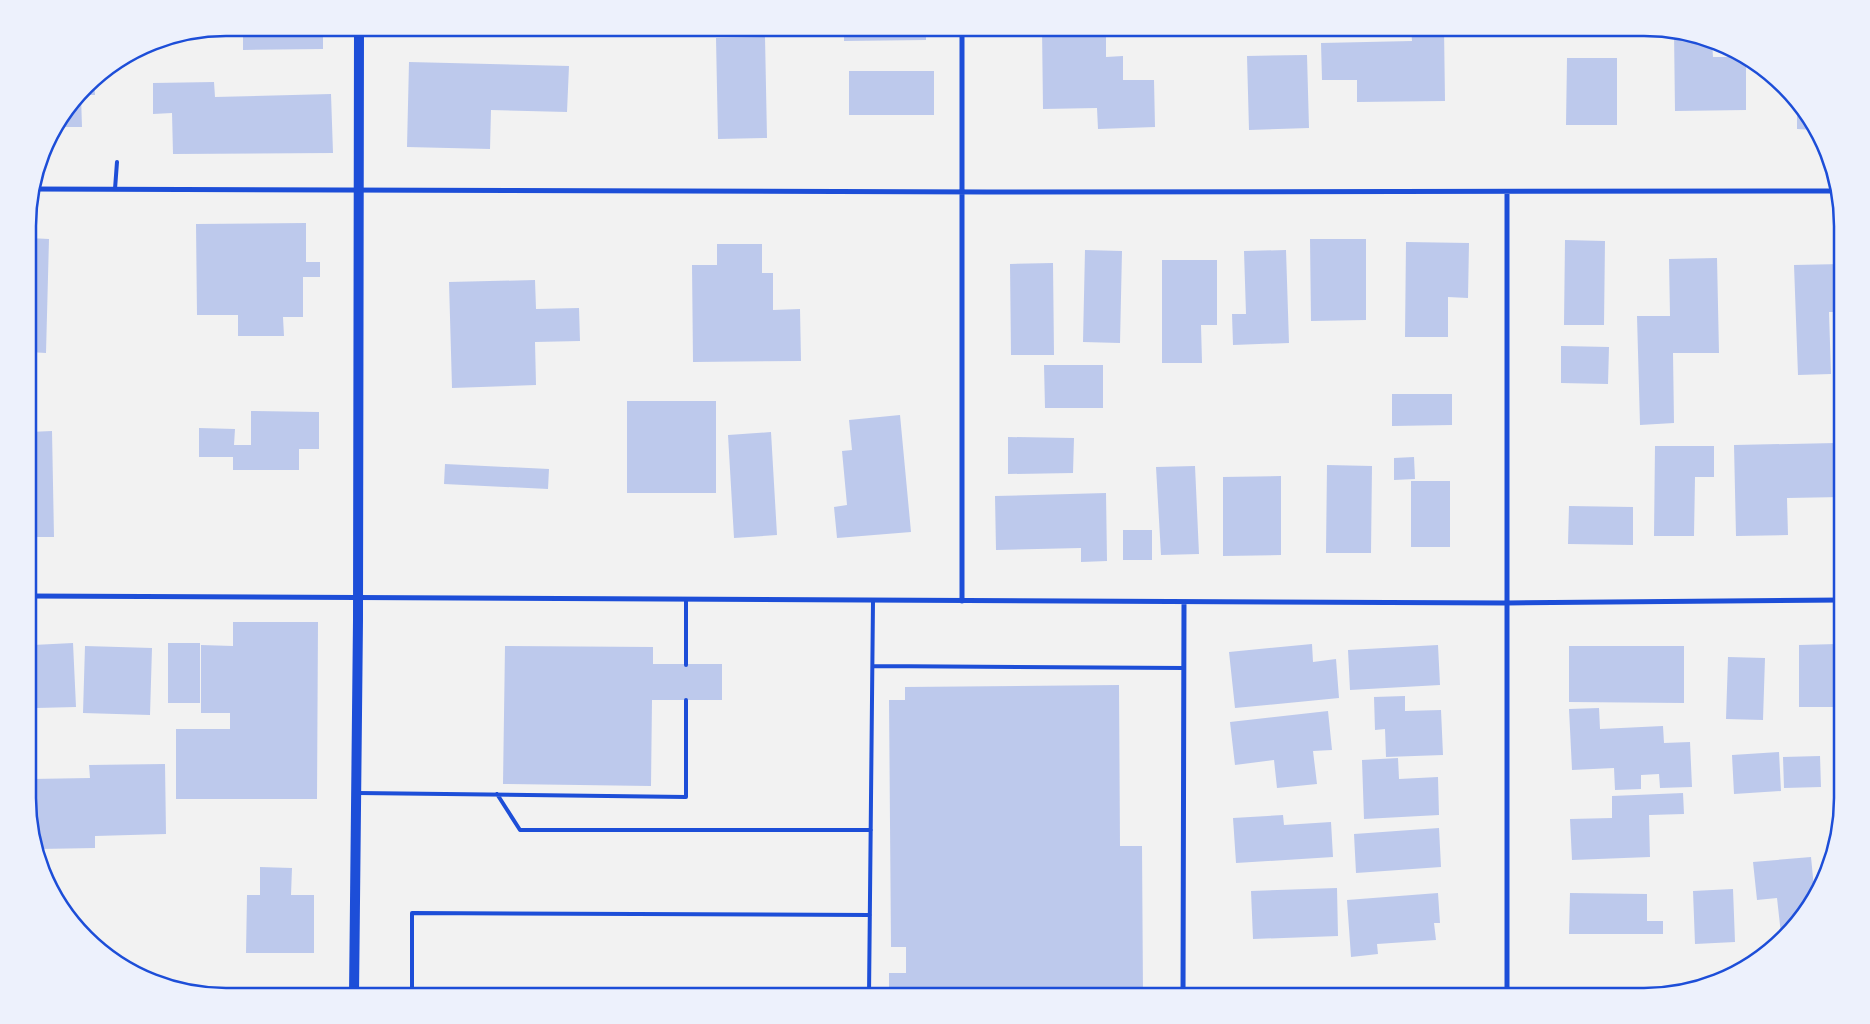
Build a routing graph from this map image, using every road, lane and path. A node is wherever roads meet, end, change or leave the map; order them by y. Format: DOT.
graph roads {
  1 [pos="359,36"];
  2 [pos="962,36"];
  3 [pos="117,162"];
  4 [pos="40,189"];
  5 [pos="115,189"];
  6 [pos="358,190"];
  7 [pos="961,191"];
  8 [pos="1830,191"];
  9 [pos="1507,192"];
  10 [pos="36,596"];
  11 [pos="358,599"];
  12 [pos="686,600"];
  13 [pos="1834,600"];
  14 [pos="873,601"];
  15 [pos="962,601"];
  16 [pos="1184,602"];
  17 [pos="1506,603"];
  18 [pos="686,664"];
  19 [pos="873,666"];
  20 [pos="1184,668"];
  21 [pos="686,700"];
  22 [pos="356,793"];
  23 [pos="497,794"];
  24 [pos="871,830"];
  25 [pos="870,915"];
  26 [pos="354,988"];
  27 [pos="412,988"];
  28 [pos="869,988"];
  29 [pos="1183,988"];
  30 [pos="1509,988"];
  1 -- 6 [label="main road"];
  2 -- 7 [label="street"];
  3 -- 5 [label="lane"];
  4 -- 5 [label="street"];
  5 -- 6 [label="street"];
  6 -- 7 [label="street"];
  6 -- 11 [label="main road"];
  7 -- 9 [label="street"];
  7 -- 15 [label="street"];
  8 -- 9 [label="street"];
  9 -- 17 [label="street"];
  10 -- 11 [label="street"];
  11 -- 12 [label="street"];
  11 -- 22 [label="main road"];
  12 -- 14 [label="street"];
  12 -- 18 [label="lane"];
  13 -- 17 [label="street"];
  14 -- 15 [label="street"];
  14 -- 19 [label="lane"];
  15 -- 16 [label="street"];
  16 -- 17 [label="street"];
  16 -- 20 [label="street"];
  17 -- 30 [label="street"];
  19 -- 20 [label="lane"];
  19 -- 24 [label="lane"];
  20 -- 29 [label="street"];
  21 -- 23 [label="lane"];
  22 -- 23 [label="lane"];
  22 -- 26 [label="main road"];
  23 -- 24 [label="lane"];
  24 -- 25 [label="lane"];
  25 -- 27 [label="lane"];
  25 -- 28 [label="lane"];
}
